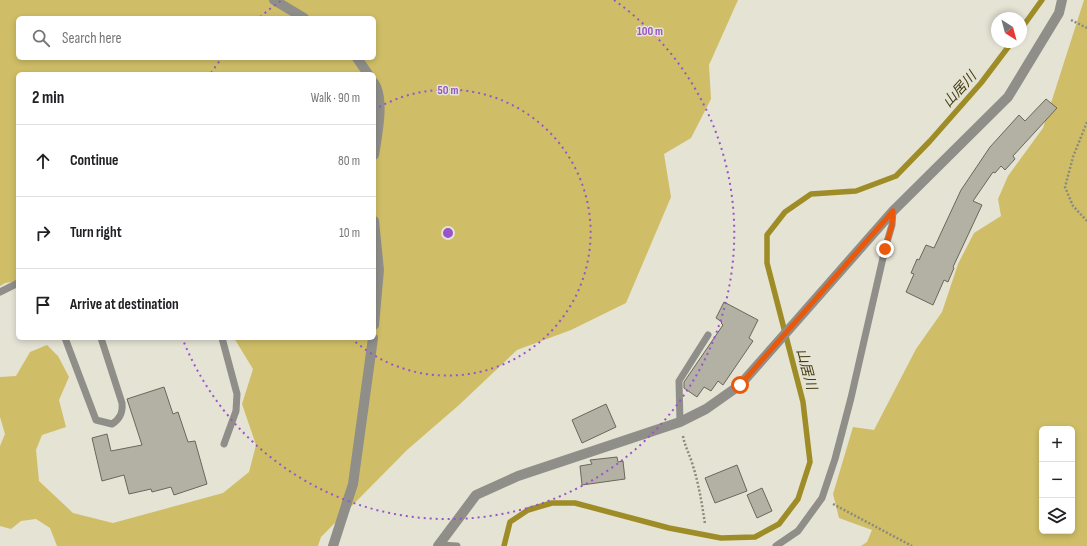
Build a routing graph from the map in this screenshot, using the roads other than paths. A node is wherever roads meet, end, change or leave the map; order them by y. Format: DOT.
graph roads {
  1 [pos="274,0"];
  2 [pos="1062,0"];
  3 [pos="301,16"];
  4 [pos="358,60"];
  5 [pos="367,72"];
  6 [pos="376,86"];
  7 [pos="376,142"];
  8 [pos="893,211"];
  9 [pos="376,241"];
  10 [pos="16,284"];
  11 [pos="0,292"];
  12 [pos="376,303"];
  13 [pos="708,335"];
  14 [pos="66,340"];
  15 [pos="102,340"];
  16 [pos="223,340"];
  17 [pos="373,340"];
  18 [pos="680,422"];
  19 [pos="224,444"];
  20 [pos="438,545"];
  21 [pos="333,546"];
  22 [pos="457,546"];
  23 [pos="776,546"];
  1 -- 3 [label="street"];
  2 -- 8 [label="street"];
  4 -- 5 [label="street"];
  6 -- 7 [label="street"];
  8 -- 18 [label="street"];
  8 -- 23 [label="lane"];
  9 -- 12 [label="street"];
  10 -- 11 [label="lane"];
  13 -- 18 [label="lane"];
  14 -- 15 [label="lane"];
  16 -- 19 [label="lane"];
  17 -- 21 [label="street"];
  18 -- 20 [label="street"];
  20 -- 22 [label="lane"];
}
